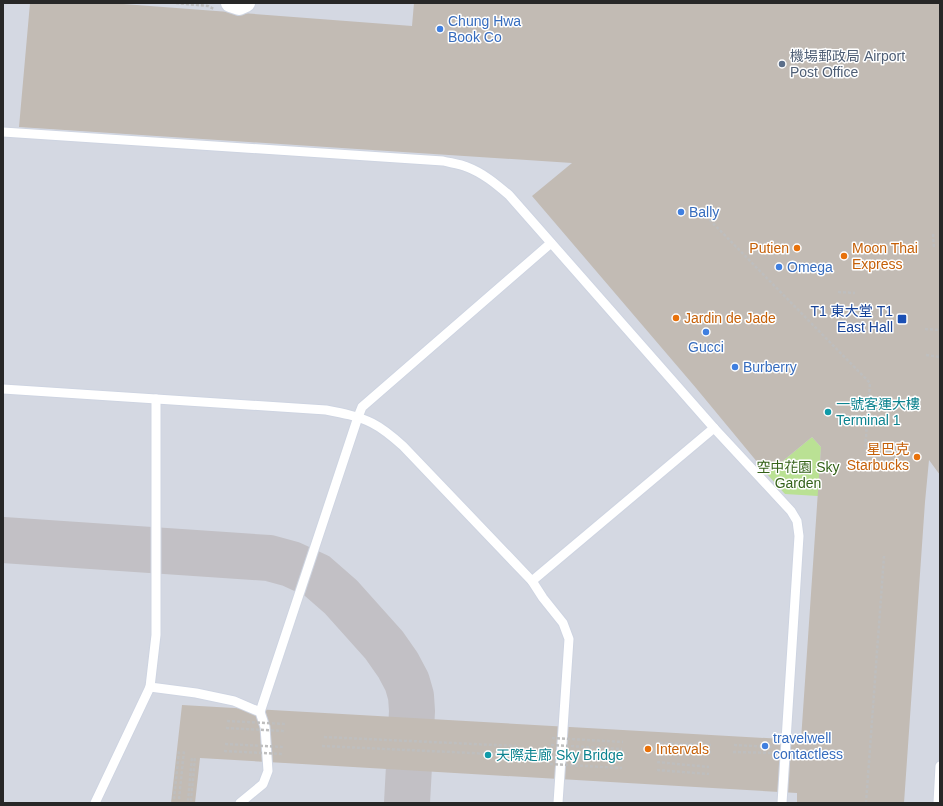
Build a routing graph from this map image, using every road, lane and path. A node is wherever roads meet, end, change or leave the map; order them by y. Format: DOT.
graph roads {
  1 [pos="230,3"];
  2 [pos="246,3"];
  3 [pos="3,132"];
  4 [pos="699,209"];
  5 [pos="933,234"];
  6 [pos="551,242"];
  7 [pos="934,248"];
  8 [pos="838,292"];
  9 [pos="855,293"];
  10 [pos="836,326"];
  11 [pos="853,327"];
  12 [pos="926,329"];
  13 [pos="940,330"];
  14 [pos="926,355"];
  15 [pos="940,357"];
  16 [pos="3,389"];
  17 [pos="156,399"];
  18 [pos="358,417"];
  19 [pos="714,428"];
  20 [pos="864,450"];
  21 [pos="884,556"];
  22 [pos="532,581"];
  23 [pos="150,687"];
  24 [pos="260,712"];
  25 [pos="227,721"];
  26 [pos="286,724"];
  27 [pos="226,728"];
  28 [pos="286,731"];
  29 [pos="324,737"];
  30 [pos="552,738"];
  31 [pos="623,742"];
  32 [pos="660,743"];
  33 [pos="225,744"];
  34 [pos="551,745"];
  35 [pos="711,745"];
  36 [pos="734,745"];
  37 [pos="322,746"];
  38 [pos="516,746"];
  39 [pos="284,747"];
  40 [pos="778,747"];
  41 [pos="622,749"];
  42 [pos="660,750"];
  43 [pos="179,751"];
  44 [pos="184,751"];
  45 [pos="224,751"];
  46 [pos="710,752"];
  47 [pos="734,752"];
  48 [pos="284,754"];
  49 [pos="777,754"];
  50 [pos="514,755"];
  51 [pos="551,756"];
  52 [pos="194,757"];
  53 [pos="622,760"];
  54 [pos="658,762"];
  55 [pos="550,764"];
  56 [pos="940,766"];
  57 [pos="709,767"];
  58 [pos="622,768"];
  59 [pos="657,770"];
  60 [pos="709,774"];
  61 [pos="174,799"];
  62 [pos="179,800"];
  63 [pos="189,801"];
  64 [pos="95,803"];
  65 [pos="240,803"];
  66 [pos="558,803"];
  67 [pos="782,803"];
  68 [pos="866,803"];
  69 [pos="938,803"];
  1 -- 2 [label="street"];
  3 -- 6 [label="lane"];
  4 -- 20 [label="path"];
  5 -- 7 [label="path"];
  6 -- 18 [label="lane"];
  6 -- 19 [label="lane"];
  8 -- 9 [label="path"];
  10 -- 11 [label="path"];
  12 -- 13 [label="path"];
  14 -- 15 [label="path"];
  16 -- 17 [label="lane"];
  17 -- 18 [label="lane"];
  17 -- 23 [label="lane"];
  18 -- 22 [label="lane"];
  18 -- 24 [label="lane"];
  19 -- 22 [label="lane"];
  19 -- 67 [label="lane"];
  21 -- 68 [label="path"];
  22 -- 66 [label="lane"];
  23 -- 24 [label="lane"];
  23 -- 64 [label="lane"];
  24 -- 65 [label="lane"];
  25 -- 26 [label="path, bridge"];
  27 -- 28 [label="path, bridge"];
  29 -- 38 [label="path"];
  30 -- 31 [label="path, bridge"];
  32 -- 35 [label="path"];
  33 -- 39 [label="path, bridge"];
  34 -- 41 [label="path, bridge"];
  36 -- 40 [label="path"];
  37 -- 50 [label="path"];
  42 -- 46 [label="path"];
  43 -- 61 [label="path"];
  44 -- 62 [label="path"];
  45 -- 48 [label="path, bridge"];
  47 -- 49 [label="path"];
  51 -- 53 [label="path, bridge"];
  52 -- 63 [label="path"];
  54 -- 57 [label="path"];
  55 -- 58 [label="path, bridge"];
  56 -- 69 [label="lane"];
  59 -- 60 [label="path"];
}
